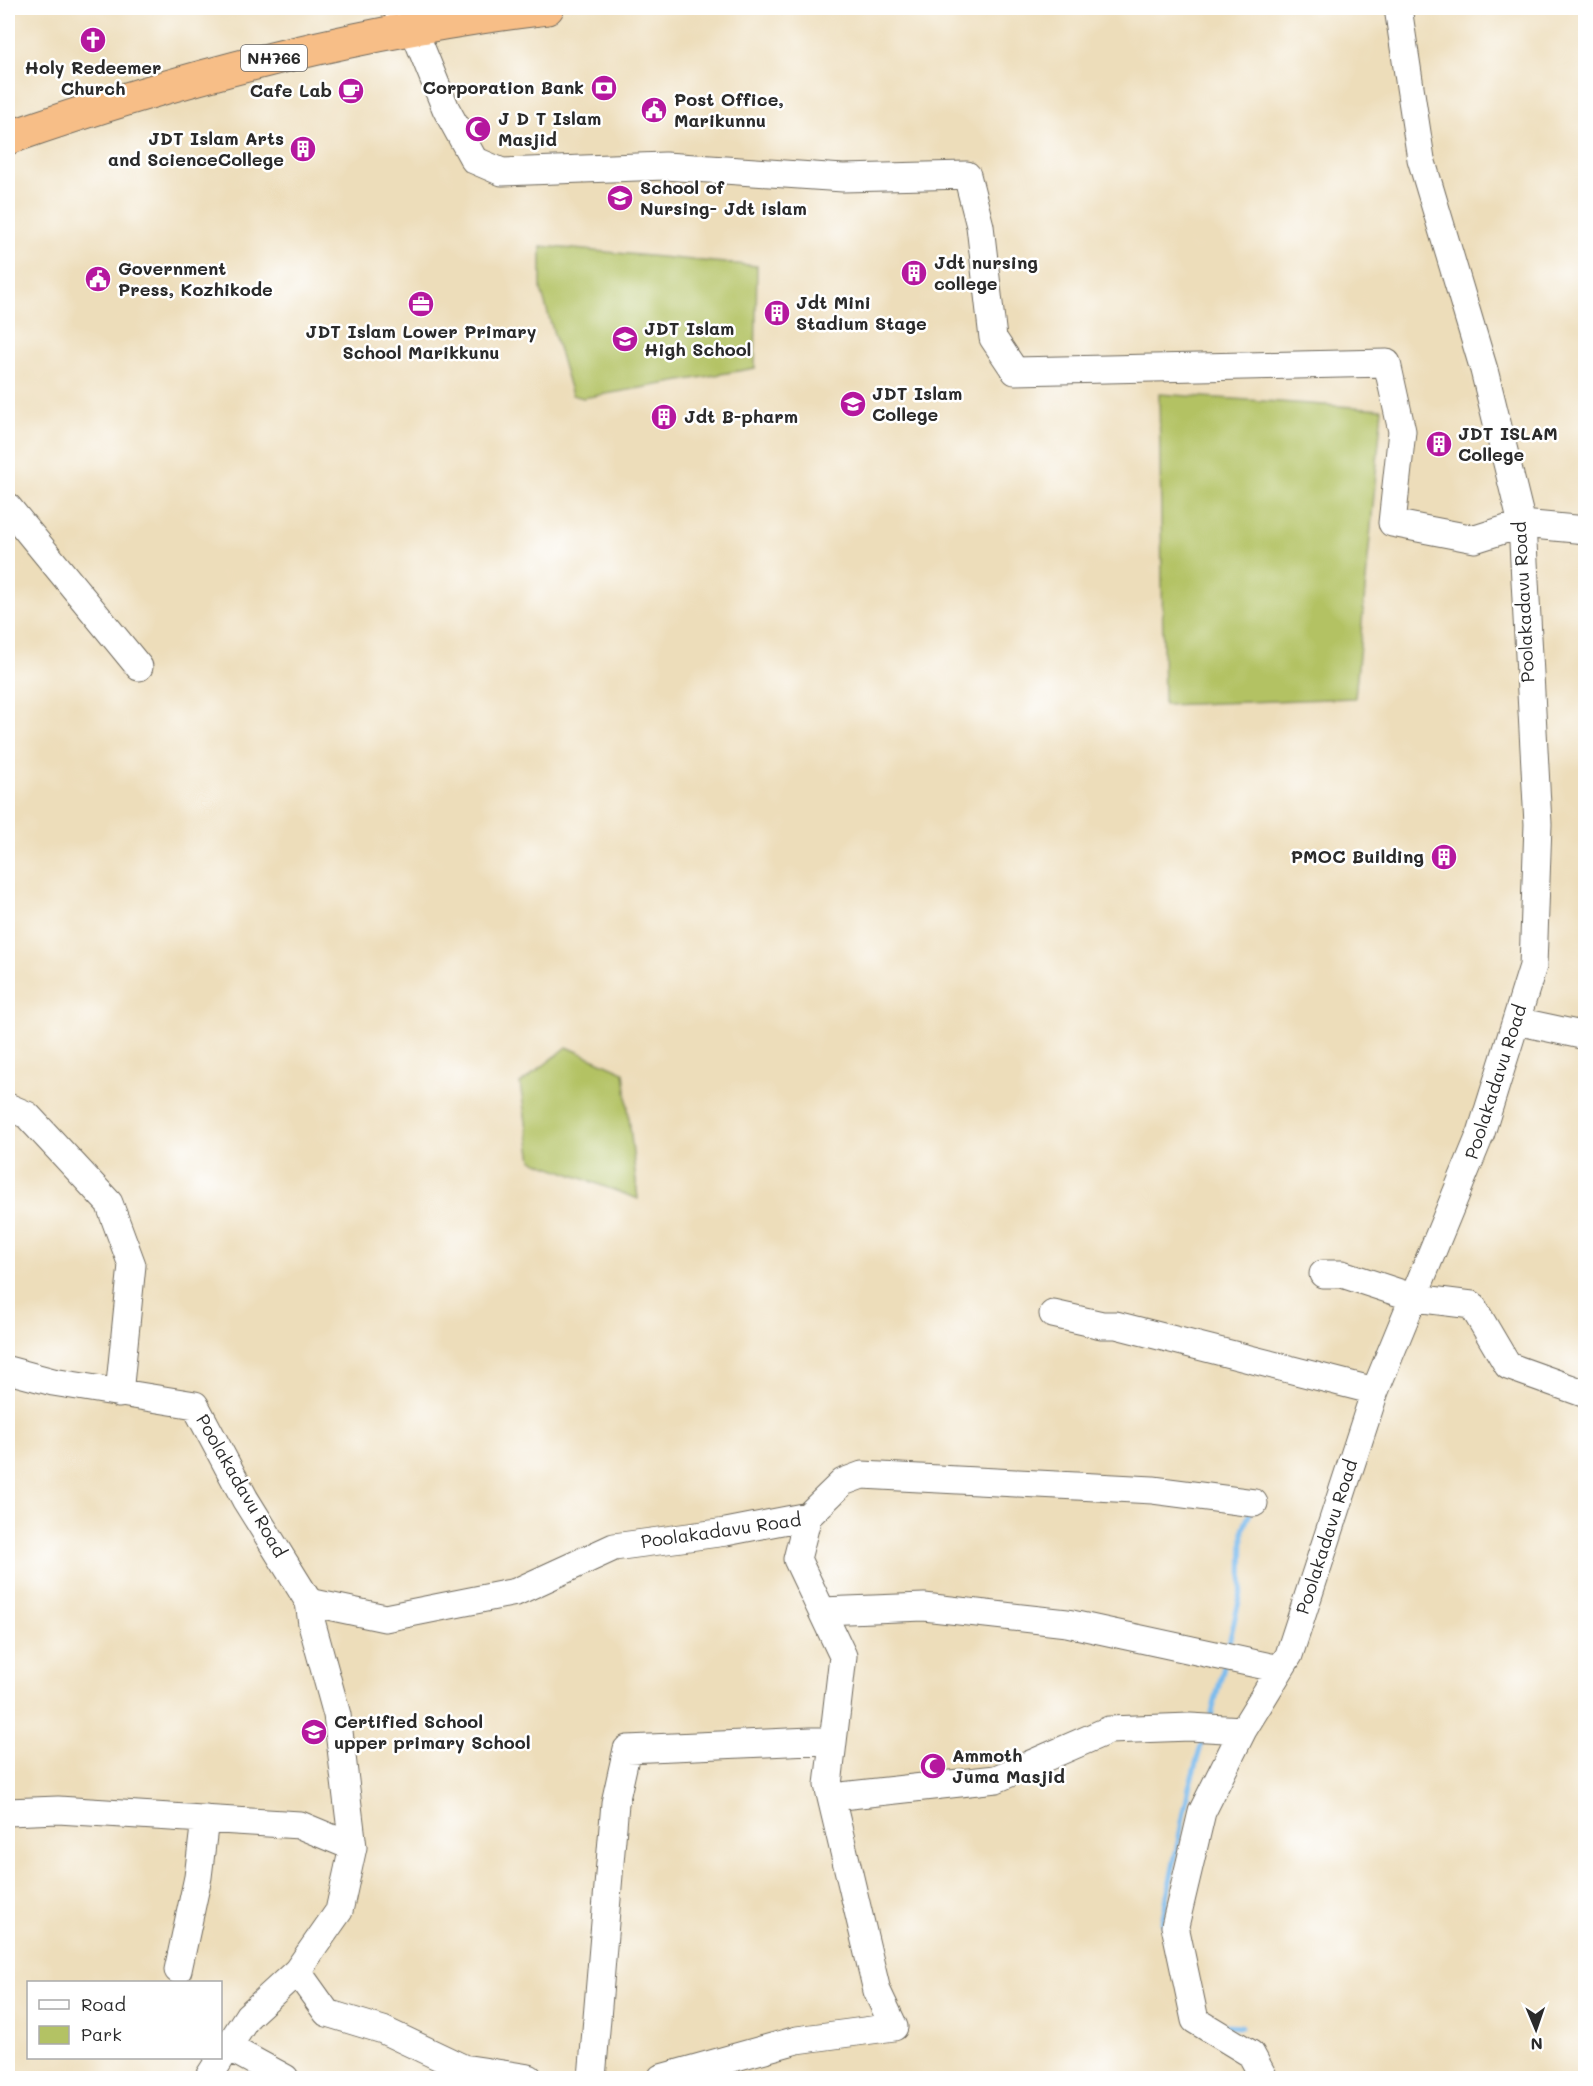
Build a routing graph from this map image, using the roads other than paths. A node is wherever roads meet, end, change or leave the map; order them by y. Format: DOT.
graph roads {
  1 [pos="1398,8"];
  2 [pos="527,9"];
  3 [pos="405,22"];
  4 [pos="8,138"];
  5 [pos="8,507"];
  6 [pos="1522,524"];
  7 [pos="1586,530"];
  8 [pos="139,668"];
  9 [pos="1516,1021"];
  10 [pos="1586,1036"];
  11 [pos="8,1107"];
  12 [pos="1323,1274"];
  13 [pos="1415,1298"];
  14 [pos="1053,1314"];
  15 [pos="8,1370"];
  16 [pos="1375,1391"];
  17 [pos="119,1394"];
  18 [pos="1586,1394"];
  19 [pos="1254,1503"];
  20 [pos="808,1516"];
  21 [pos="309,1602"];
  22 [pos="822,1611"];
  23 [pos="1280,1669"];
  24 [pos="1243,1730"];
  25 [pos="833,1740"];
  26 [pos="832,1797"];
  27 [pos="8,1812"];
  28 [pos="205,1819"];
  29 [pos="353,1847"];
  30 [pos="178,1970"];
  31 [pos="297,1971"];
  32 [pos="228,2047"];
  33 [pos="222,2057"];
  34 [pos="220,2059"];
  35 [pos="208,2079"];
  36 [pos="285,2079"];
  37 [pos="529,2079"];
  38 [pos="592,2079"];
  39 [pos="661,2079"];
  40 [pos="1264,2079"];
  1 -- 6 [label="street, Poolakadavu Road"];
  2 -- 3 [label="highway, NH766"];
  3 -- 4 [label="highway, NH766"];
  3 -- 6 [label="street"];
  5 -- 8 [label="street"];
  6 -- 7 [label="street"];
  6 -- 9 [label="street, Poolakadavu Road"];
  9 -- 10 [label="street"];
  9 -- 13 [label="street, Poolakadavu Road"];
  11 -- 17 [label="street"];
  12 -- 13 [label="street"];
  13 -- 16 [label="street, Poolakadavu Road"];
  13 -- 18 [label="street"];
  14 -- 16 [label="street"];
  15 -- 17 [label="street"];
  16 -- 23 [label="street, Poolakadavu Road"];
  17 -- 21 [label="street, Poolakadavu Road"];
  19 -- 20 [label="street"];
  20 -- 21 [label="street, Poolakadavu Road"];
  20 -- 22 [label="street, Poolakadavu Road"];
  21 -- 29 [label="street, Poolakadavu Road"];
  22 -- 23 [label="street"];
  22 -- 25 [label="street, Poolakadavu Road"];
  23 -- 24 [label="street, Poolakadavu Road"];
  24 -- 26 [label="street"];
  24 -- 40 [label="street, Poolakadavu Road"];
  25 -- 26 [label="street, Poolakadavu Road"];
  25 -- 38 [label="street"];
  26 -- 39 [label="street, Poolakadavu Road"];
  27 -- 28 [label="street"];
  28 -- 29 [label="street"];
  28 -- 30 [label="street"];
  29 -- 31 [label="street, Poolakadavu Road"];
  31 -- 32 [label="street, Poolakadavu Road"];
  31 -- 37 [label="street"];
  32 -- 33 [label="street, Poolakadavu Road"];
  32 -- 36 [label="street"];
  34 -- 35 [label="street, Poolakadavu Road"];
}
